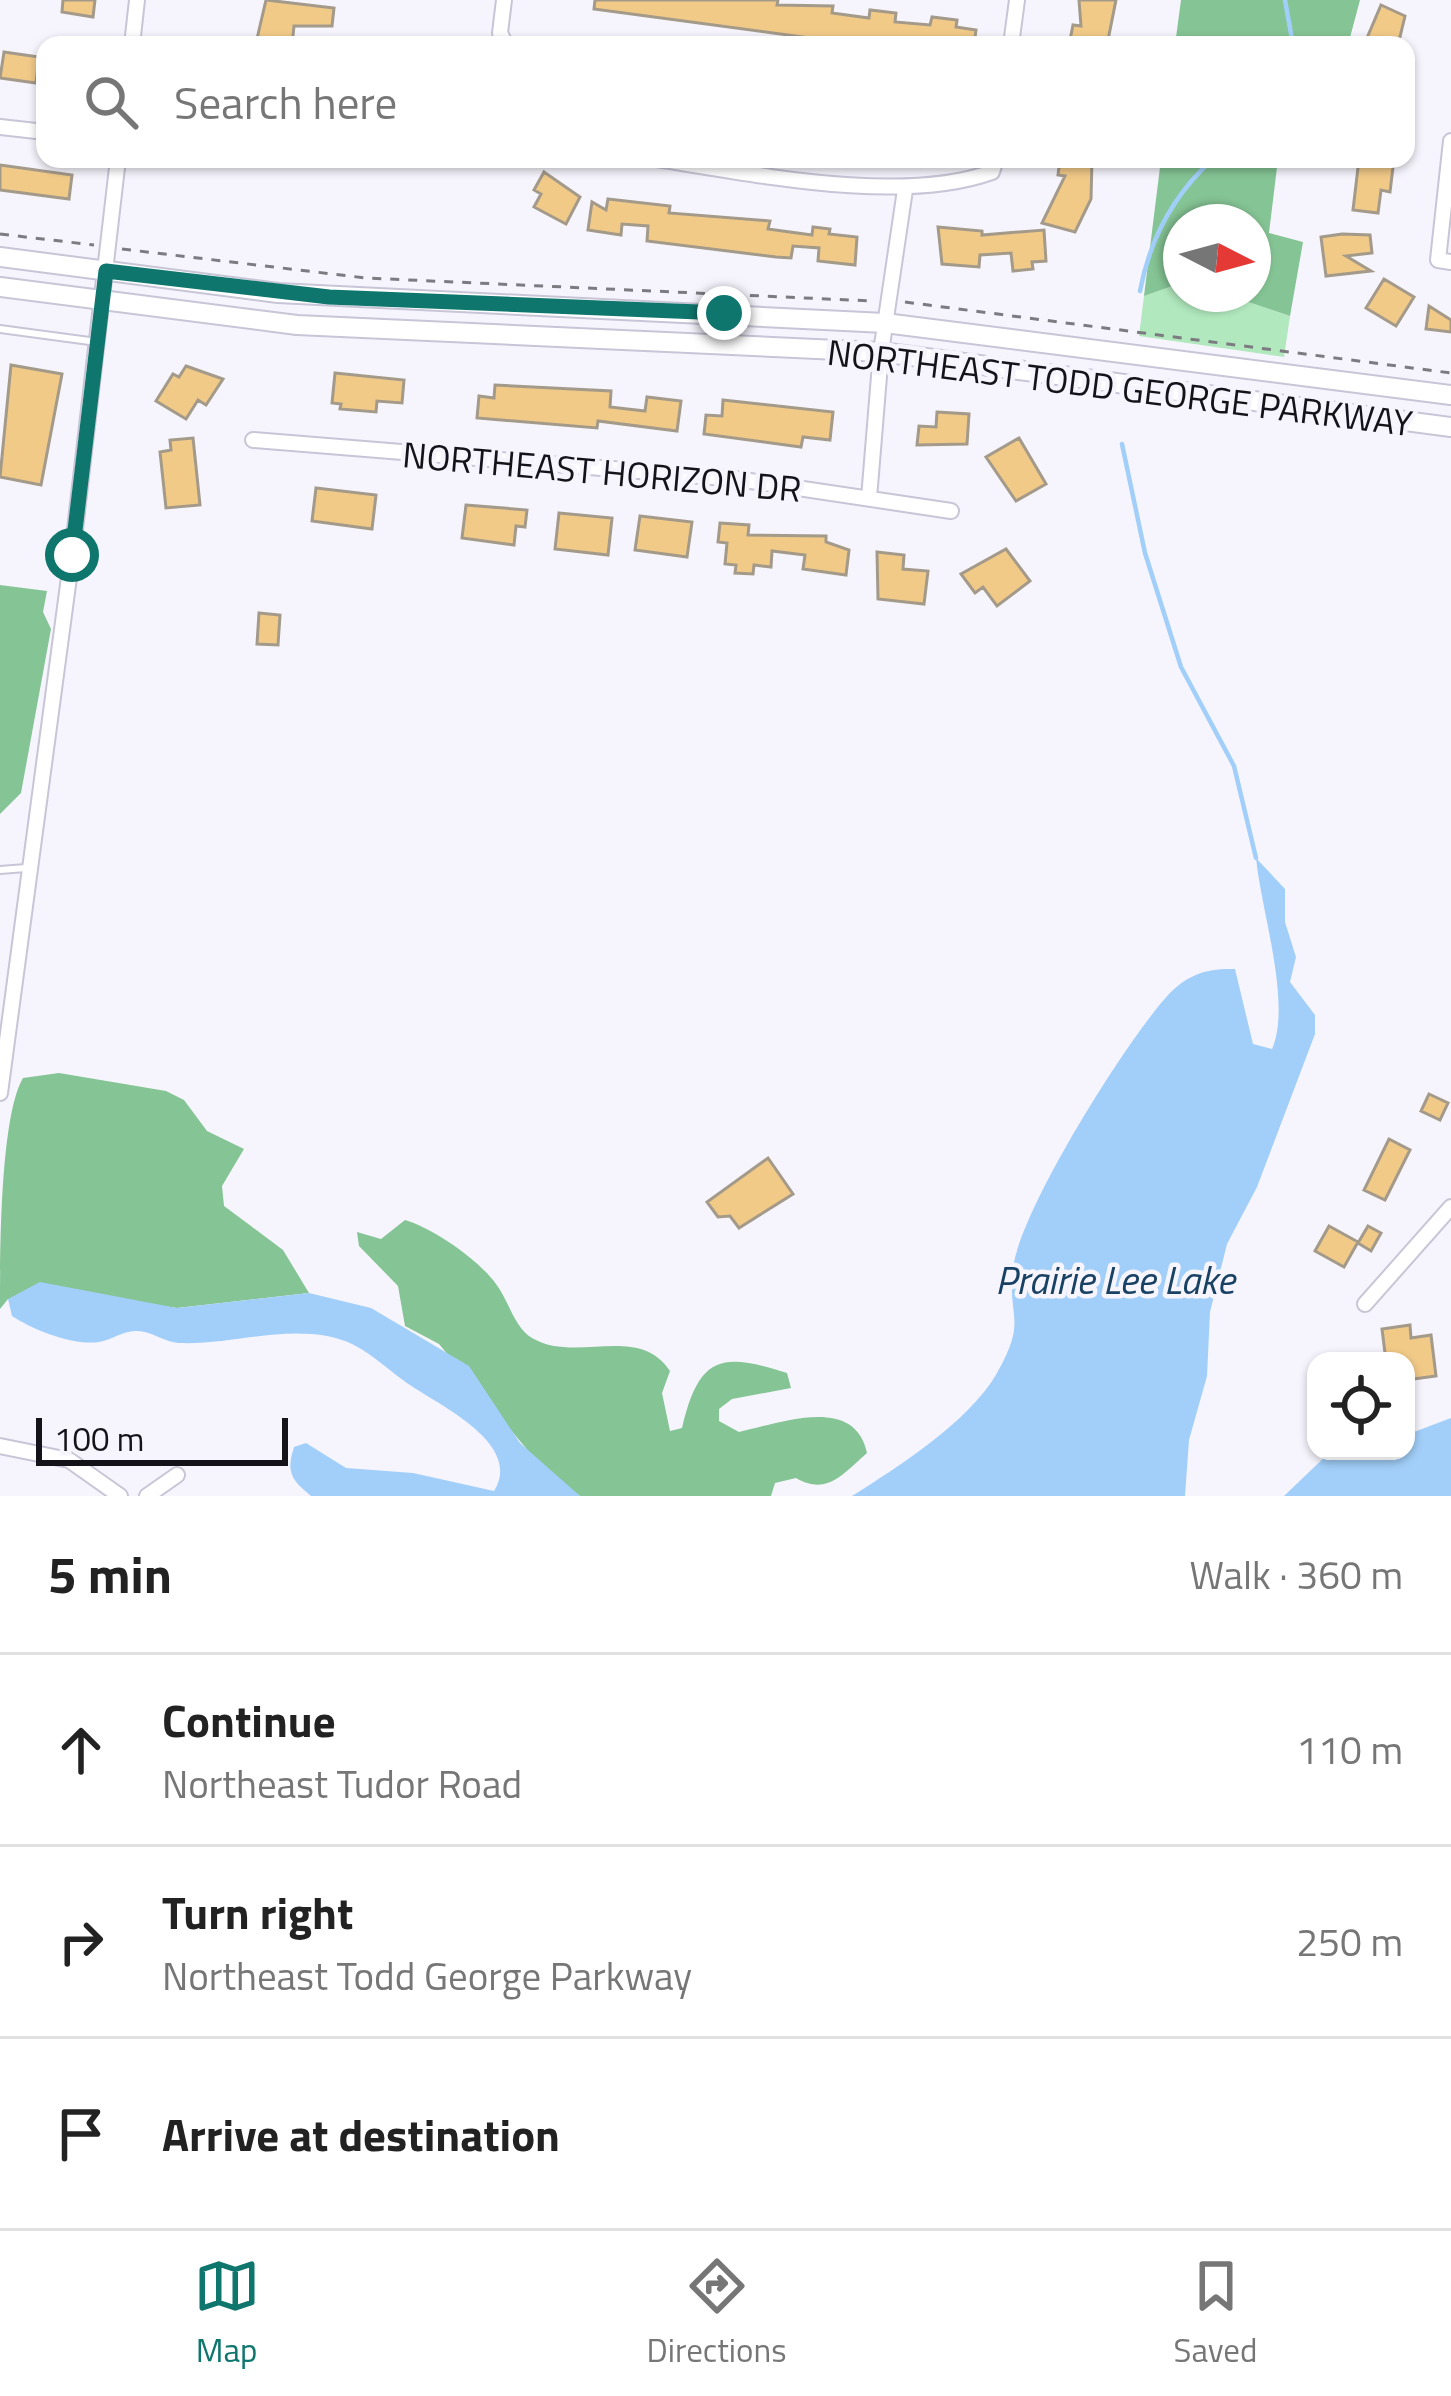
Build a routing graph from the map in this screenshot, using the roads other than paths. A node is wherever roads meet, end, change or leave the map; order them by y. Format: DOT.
graph roads {
  1 [pos="137,0"];
  2 [pos="504,0"];
  3 [pos="1017,0"];
  4 [pos="133,36"];
  5 [pos="503,36"];
  6 [pos="1012,36"];
  7 [pos="0,128"];
  8 [pos="36,131"];
  9 [pos="1451,141"];
  10 [pos="117,168"];
  11 [pos="729,168"];
  12 [pos="987,168"];
  13 [pos="905,190"];
  14 [pos="0,256"];
  15 [pos="1445,261"];
  16 [pos="106,271"];
  17 [pos="0,287"];
  18 [pos="102,299"];
  19 [pos="885,323"];
  20 [pos="0,329"];
  21 [pos="97,342"];
  22 [pos="881,352"];
  23 [pos="1451,395"];
  24 [pos="1451,428"];
  25 [pos="253,440"];
  26 [pos="869,498"];
  27 [pos="951,511"];
  28 [pos="29,868"];
  29 [pos="0,870"];
  30 [pos="0,1093"];
  31 [pos="1451,1207"];
  32 [pos="1365,1304"];
  33 [pos="0,1446"];
  34 [pos="177,1475"];
  35 [pos="120,1496"];
  36 [pos="147,1496"];
  1 -- 4 [label="street"];
  2 -- 5 [label="street"];
  3 -- 6 [label="street"];
  7 -- 8 [label="street"];
  9 -- 15 [label="street"];
  10 -- 16 [label="street"];
  11 -- 13 [label="street"];
  12 -- 13 [label="street"];
  13 -- 19 [label="street"];
  14 -- 16 [label="main road, NORTHEAST TODD GEORGE PARKWAY"];
  16 -- 18 [label="street"];
  16 -- 19 [label="main road, NORTHEAST TODD GEORGE PARKWAY"];
  17 -- 18 [label="main road, NORTHEAST TODD GEORGE PARKWAY"];
  18 -- 21 [label="street"];
  18 -- 22 [label="main road, NORTHEAST TODD GEORGE PARKWAY"];
  19 -- 22 [label="street"];
  19 -- 23 [label="main road, NORTHEAST TODD GEORGE PARKWAY"];
  20 -- 21 [label="lane"];
  21 -- 28 [label="street"];
  22 -- 24 [label="main road, NORTHEAST TODD GEORGE PARKWAY"];
  22 -- 26 [label="street"];
  25 -- 26 [label="street, NORTHEAST HORIZON DR"];
  26 -- 27 [label="street, NORTHEAST HORIZON DR"];
  28 -- 29 [label="lane"];
  28 -- 30 [label="street"];
  31 -- 32 [label="street"];
  33 -- 35 [label="street"];
  34 -- 36 [label="street"];
}
